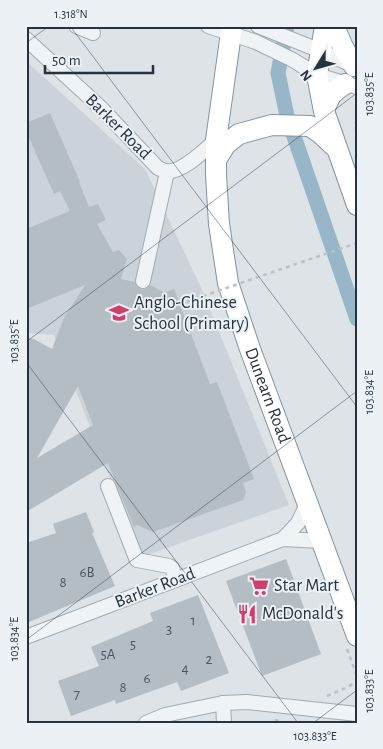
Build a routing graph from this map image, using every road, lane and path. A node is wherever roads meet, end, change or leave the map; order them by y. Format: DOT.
graph roads {
  1 [pos="76,26"];
  2 [pos="208,26"];
  3 [pos="325,26"];
  4 [pos="334,26"];
  5 [pos="259,27"];
  6 [pos="231,30"];
  7 [pos="93,33"];
  8 [pos="26,39"];
  9 [pos="321,51"];
  10 [pos="317,76"];
  11 [pos="353,76"];
  12 [pos="324,111"];
  13 [pos="357,120"];
  14 [pos="357,134"];
  15 [pos="216,140"];
  16 [pos="338,150"];
  17 [pos="216,160"];
  18 [pos="167,172"];
  19 [pos="357,205"];
  20 [pos="357,243"];
  21 [pos="143,281"];
  22 [pos="180,304"];
  23 [pos="108,486"];
  24 [pos="307,504"];
  25 [pos="283,539"];
  26 [pos="321,541"];
  27 [pos="176,580"];
  28 [pos="357,636"];
  29 [pos="26,637"];
  30 [pos="223,703"];
  31 [pos="351,716"];
  32 [pos="146,723"];
  33 [pos="224,723"];
  1 -- 7 [label="street"];
  2 -- 6 [label="street"];
  3 -- 9 [label="highway"];
  4 -- 11 [label="highway"];
  5 -- 9 [label="street"];
  6 -- 10 [label="street"];
  6 -- 15 [label="highway, Dunearn Road"];
  8 -- 18 [label="street, Barker Road"];
  9 -- 10 [label="highway"];
  9 -- 11 [label="street"];
  10 -- 11 [label="street"];
  10 -- 12 [label="highway"];
  11 -- 12 [label="highway"];
  12 -- 16 [label="highway"];
  13 -- 14 [label="path"];
  15 -- 17 [label="highway, Dunearn Road"];
  15 -- 18 [label="street, Barker Road"];
  16 -- 17 [label="highway"];
  16 -- 19 [label="highway"];
  17 -- 24 [label="highway, Dunearn Road"];
  18 -- 21 [label="street"];
  20 -- 22 [label="path, bridge"];
  23 -- 27 [label="street"];
  24 -- 25 [label="street, Barker Road"];
  24 -- 26 [label="highway, Dunearn Road"];
  25 -- 26 [label="street, Barker Road"];
  25 -- 27 [label="street, Barker Road"];
  26 -- 28 [label="highway, Dunearn Road"];
  27 -- 29 [label="street, Barker Road"];
  30 -- 31 [label="street"];
  30 -- 32 [label="street"];
  30 -- 33 [label="street"];
}
